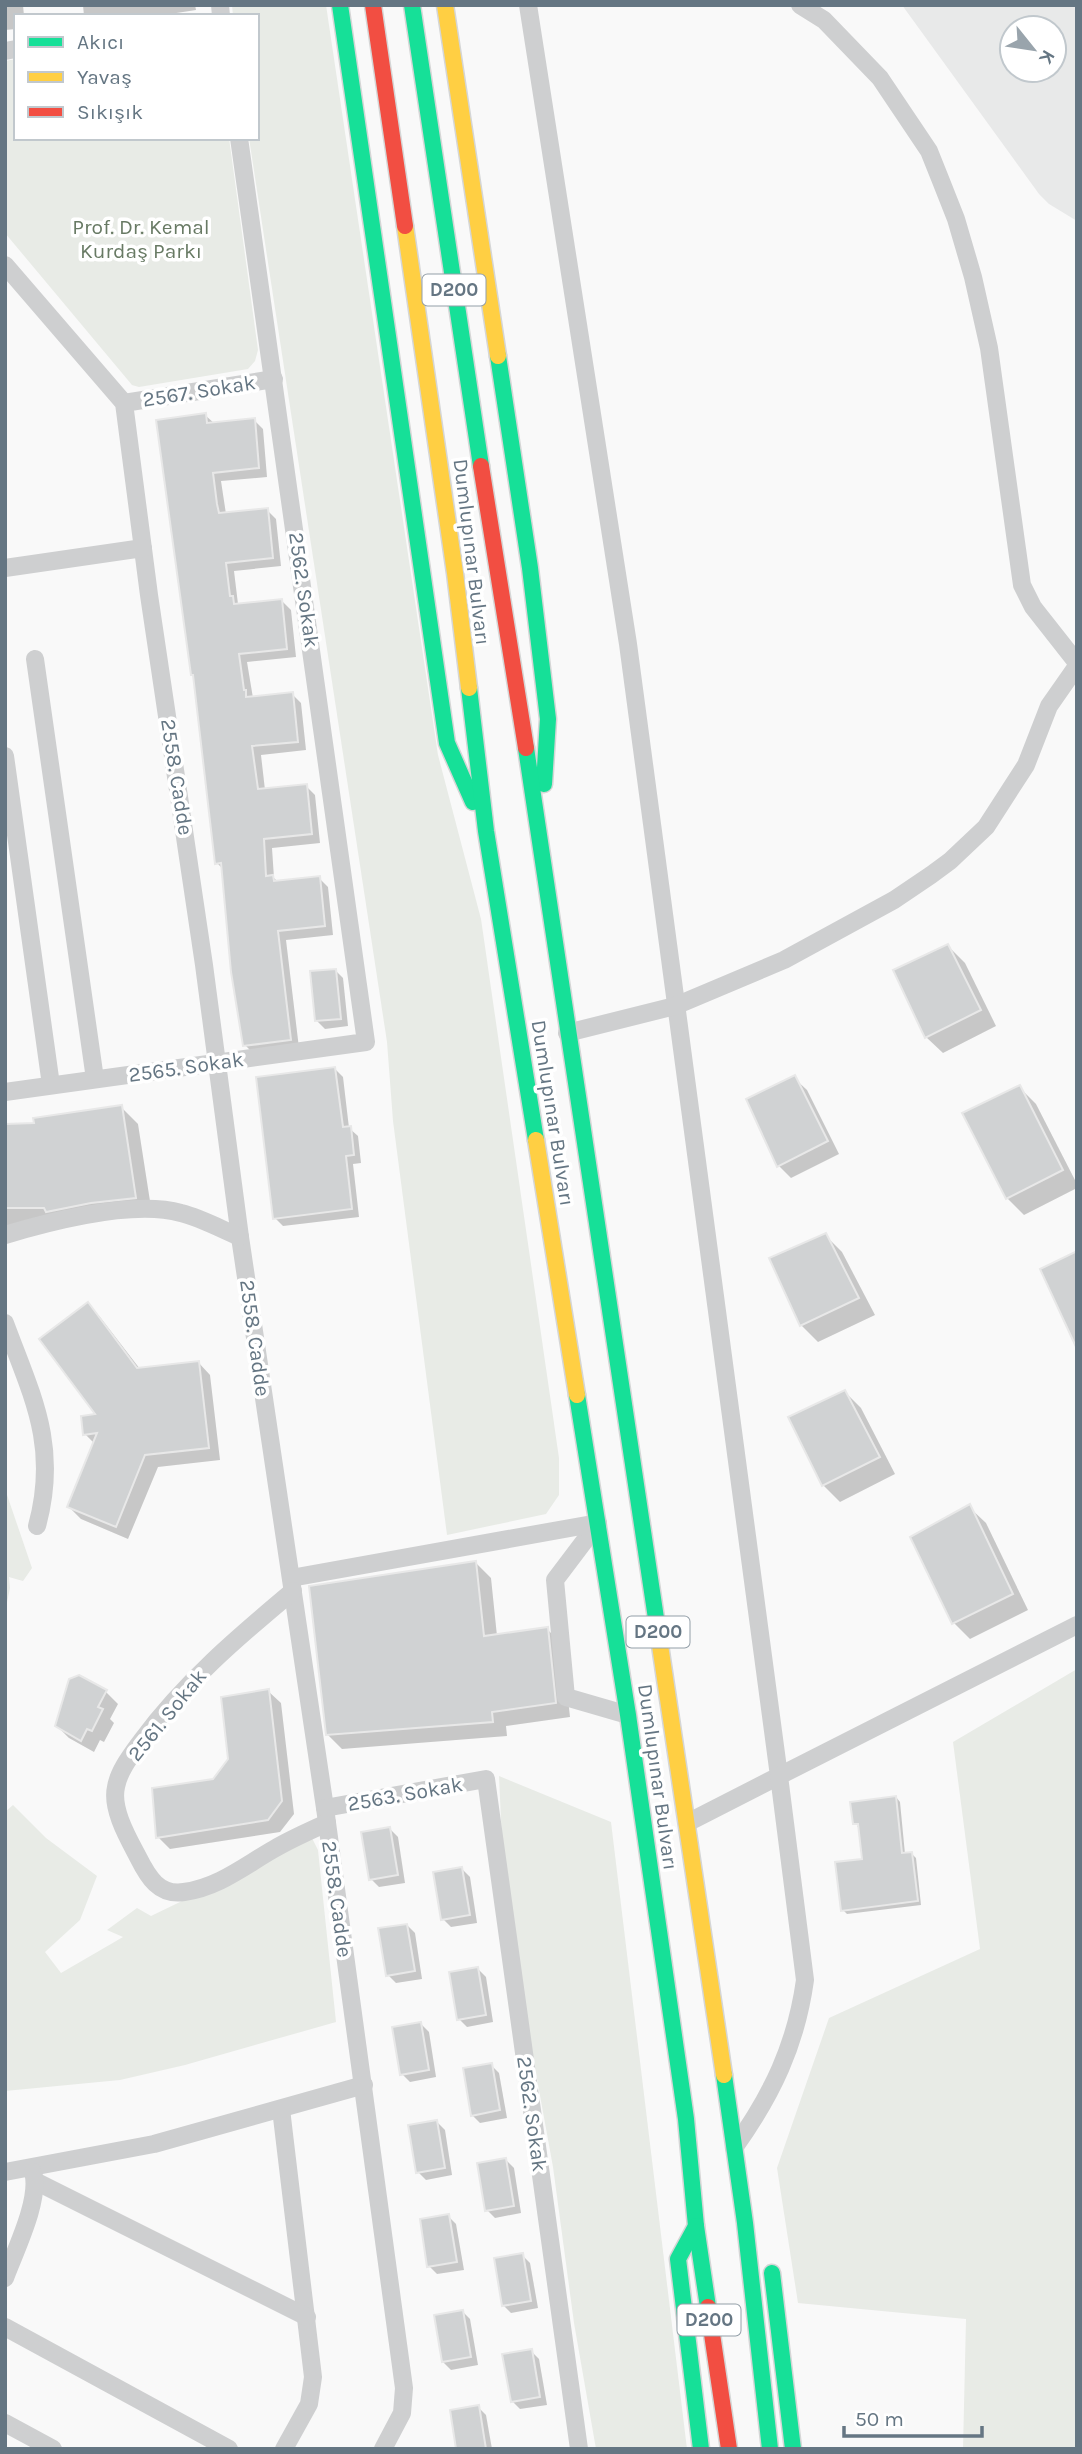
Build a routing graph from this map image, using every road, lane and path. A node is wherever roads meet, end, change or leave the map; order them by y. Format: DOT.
graph roads {
  1 [pos="340,5"];
  2 [pos="373,5"];
  3 [pos="412,5"];
  4 [pos="445,5"];
  5 [pos="528,5"];
  6 [pos="800,5"];
  7 [pos="239,140"];
  8 [pos="5,265"];
  9 [pos="274,379"];
  10 [pos="124,403"];
  11 [pos="143,548"];
  12 [pos="5,568"];
  13 [pos="35,659"];
  14 [pos="1077,664"];
  15 [pos="5,756"];
  16 [pos="486,831"];
  17 [pos="540,835"];
  18 [pos="675,1006"];
  19 [pos="567,1033"];
  20 [pos="366,1042"];
  21 [pos="217,1063"];
  22 [pos="95,1079"];
  23 [pos="51,1086"];
  24 [pos="5,1092"];
  25 [pos="5,1234"];
  26 [pos="240,1237"];
  27 [pos="5,1323"];
  28 [pos="598,1523"];
  29 [pos="37,1526"];
  30 [pos="292,1585"];
  31 [pos="1077,1625"];
  32 [pos="628,1715"];
  33 [pos="779,1776"];
  34 [pos="486,1779"];
  35 [pos="326,1816"];
  36 [pos="687,1823"];
  37 [pos="363,2085"];
  38 [pos="281,2109"];
  39 [pos="734,2148"];
  40 [pos="5,2172"];
  41 [pos="33,2174"];
  42 [pos="745,2223"];
  43 [pos="696,2226"];
  44 [pos="5,2278"];
  45 [pos="307,2317"];
  46 [pos="5,2327"];
  47 [pos="5,2423"];
  48 [pos="53,2449"];
  49 [pos="229,2449"];
  50 [pos="284,2449"];
  51 [pos="383,2449"];
  52 [pos="579,2449"];
  53 [pos="701,2449"];
  54 [pos="729,2449"];
  55 [pos="770,2449"];
  56 [pos="793,2449"];
  1 -- 16 [label="highway"];
  2 -- 16 [label="highway, Dumlupınar Bulvarı / D200"];
  3 -- 17 [label="highway, Dumlupınar Bulvarı / D200"];
  4 -- 17 [label="highway"];
  5 -- 18 [label="street"];
  6 -- 14 [label="street"];
  7 -- 9 [label="street, 2562. Sokak"];
  8 -- 10 [label="street"];
  9 -- 10 [label="street, 2567. Sokak"];
  9 -- 20 [label="street, 2562. Sokak"];
  10 -- 11 [label="street, 2558. Cadde"];
  11 -- 12 [label="street"];
  11 -- 21 [label="street, 2558. Cadde"];
  13 -- 22 [label="street"];
  14 -- 18 [label="street"];
  15 -- 23 [label="street"];
  16 -- 28 [label="highway, Dumlupınar Bulvarı / D200"];
  17 -- 19 [label="highway, Dumlupınar Bulvarı / D200"];
  18 -- 19 [label="street"];
  18 -- 33 [label="street"];
  19 -- 36 [label="highway, Dumlupınar Bulvarı / D200"];
  20 -- 21 [label="street, 2565. Sokak"];
  21 -- 22 [label="street, 2565. Sokak"];
  21 -- 26 [label="street, 2558. Cadde"];
  22 -- 23 [label="street, 2565. Sokak"];
  23 -- 24 [label="street, 2565. Sokak"];
  25 -- 26 [label="street"];
  26 -- 30 [label="street, 2558. Cadde"];
  27 -- 29 [label="street"];
  28 -- 30 [label="street"];
  28 -- 32 [label="highway, Dumlupınar Bulvarı / D200"];
  28 -- 32 [label="street"];
  30 -- 35 [label="street, 2558. Cadde"];
  30 -- 35 [label="street, 2561. Sokak"];
  31 -- 33 [label="street"];
  32 -- 43 [label="highway, Dumlupınar Bulvarı / D200"];
  33 -- 36 [label="street"];
  33 -- 39 [label="street"];
  34 -- 35 [label="street, 2563. Sokak"];
  34 -- 52 [label="street, 2562. Sokak"];
  35 -- 37 [label="street, 2558. Cadde"];
  36 -- 39 [label="highway, Dumlupınar Bulvarı / D200"];
  37 -- 38 [label="street"];
  37 -- 51 [label="street, 2558. Cadde"];
  38 -- 41 [label="street"];
  38 -- 45 [label="street"];
  39 -- 42 [label="highway, Dumlupınar Bulvarı / D200"];
  40 -- 41 [label="street"];
  41 -- 44 [label="street"];
  41 -- 45 [label="street"];
  42 -- 55 [label="highway, Dumlupınar Bulvarı / D200"];
  42 -- 56 [label="highway, Dumlupınar Bulvarı"];
  43 -- 53 [label="highway"];
  43 -- 54 [label="highway, Dumlupınar Bulvarı / D200"];
  45 -- 50 [label="street"];
  46 -- 49 [label="street"];
  47 -- 48 [label="street"];
}
